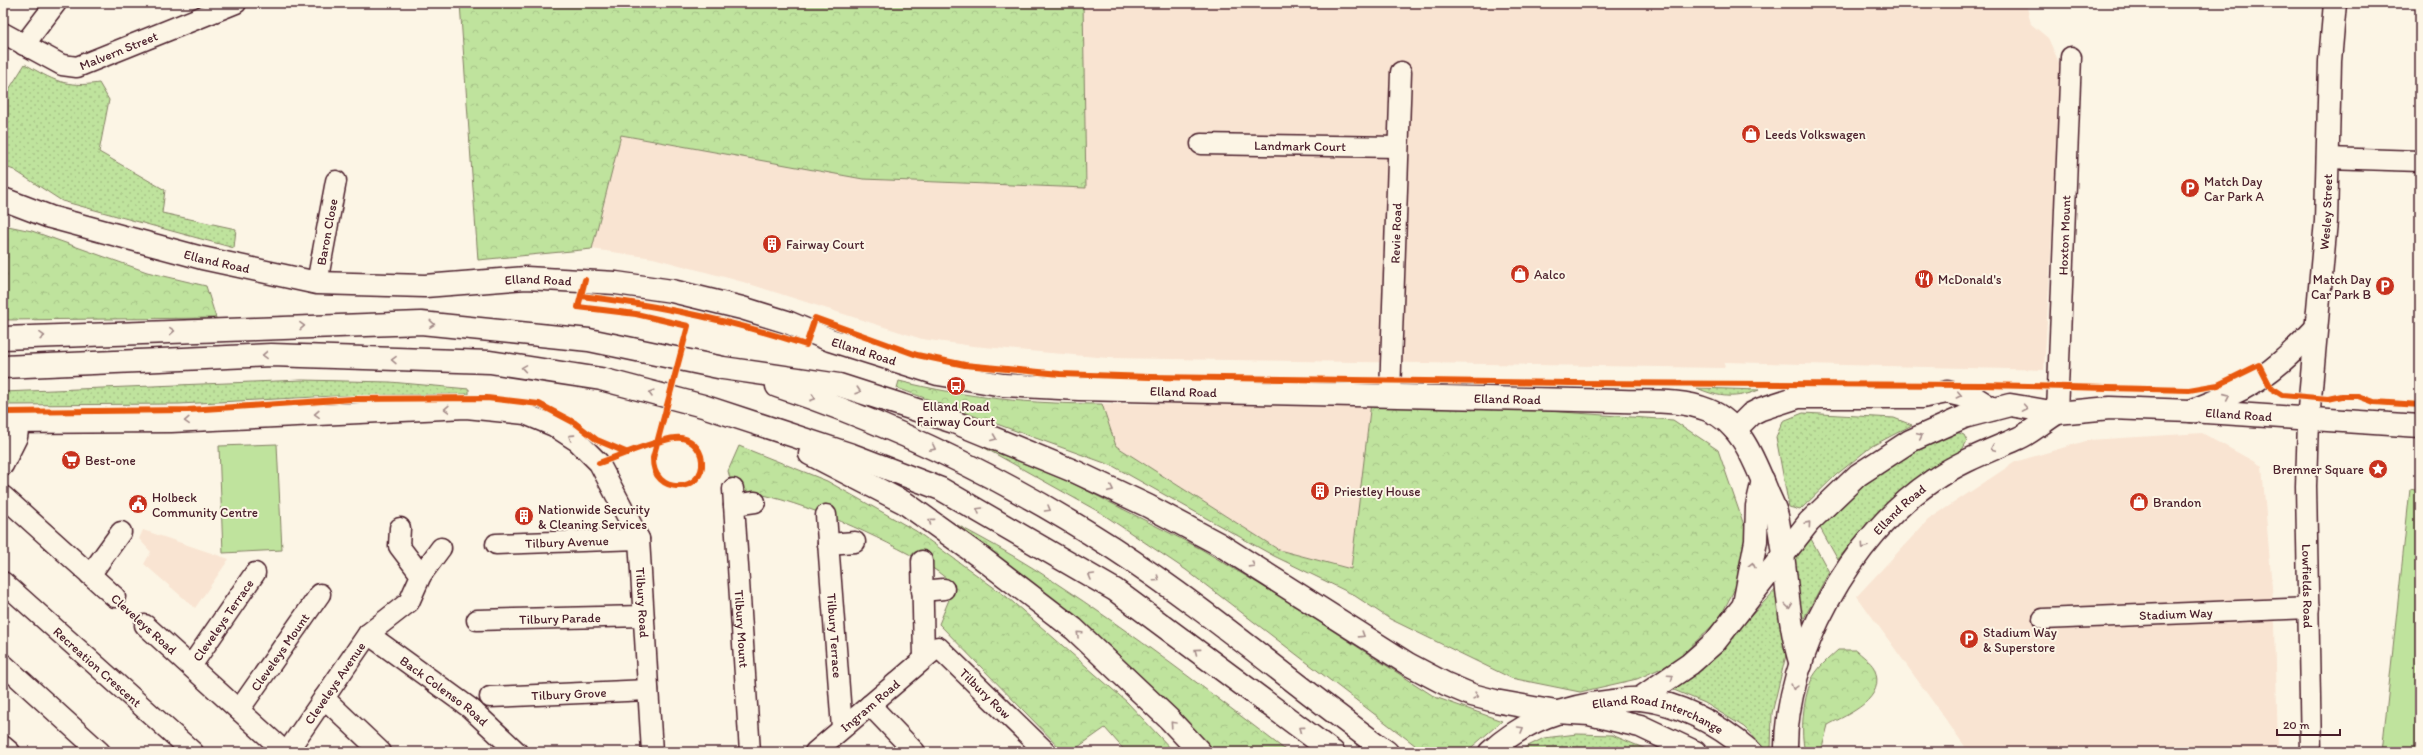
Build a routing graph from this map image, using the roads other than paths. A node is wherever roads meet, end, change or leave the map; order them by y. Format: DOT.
graph roads {
  1 [pos="56,3"];
  2 [pos="235,3"];
  3 [pos="2335,3"];
  4 [pos="3,33"];
  5 [pos="24,45"];
  6 [pos="2071,57"];
  7 [pos="1401,72"];
  8 [pos="1202,144"];
  9 [pos="1398,147"];
  10 [pos="2327,158"];
  11 [pos="2420,161"];
  12 [pos="336,182"];
  13 [pos="3,199"];
  14 [pos="317,283"];
  15 [pos="2316,328"];
  16 [pos="3,338"];
  17 [pos="3,367"];
  18 [pos="723,368"];
  19 [pos="1390,394"];
  20 [pos="703,406"];
  21 [pos="1993,409"];
  22 [pos="2191,411"];
  23 [pos="2057,413"];
  24 [pos="2308,420"];
  25 [pos="11,423"];
  26 [pos="2420,426"];
  27 [pos="1735,430"];
  28 [pos="3,465"];
  29 [pos="1763,480"];
  30 [pos="3,496"];
  31 [pos="754,502"];
  32 [pos="826,515"];
  33 [pos="400,528"];
  34 [pos="121,532"];
  35 [pos="639,539"];
  36 [pos="855,542"];
  37 [pos="496,544"];
  38 [pos="828,544"];
  39 [pos="441,548"];
  40 [pos="1783,553"];
  41 [pos="922,561"];
  42 [pos="255,573"];
  43 [pos="90,575"];
  44 [pos="421,575"];
  45 [pos="3,582"];
  46 [pos="944,589"];
  47 [pos="922,591"];
  48 [pos="320,594"];
  49 [pos="115,597"];
  50 [pos="1744,604"];
  51 [pos="2309,608"];
  52 [pos="643,616"];
  53 [pos="2043,619"];
  54 [pos="477,620"];
  55 [pos="145,625"];
  56 [pos="368,634"];
  57 [pos="924,658"];
  58 [pos="3,664"];
  59 [pos="1801,665"];
  60 [pos="191,666"];
  61 [pos="648,690"];
  62 [pos="490,697"];
  63 [pos="324,698"];
  64 [pos="1639,699"];
  65 [pos="870,705"];
  66 [pos="239,710"];
  67 [pos="1556,712"];
  68 [pos="842,728"];
  69 [pos="3,746"];
  70 [pos="1378,746"];
  71 [pos="10,752"];
  72 [pos="100,752"];
  73 [pos="193,752"];
  74 [pos="286,752"];
  75 [pos="381,752"];
  76 [pos="517,752"];
  77 [pos="652,752"];
  78 [pos="750,752"];
  79 [pos="815,752"];
  80 [pos="915,752"];
  81 [pos="1046,752"];
  82 [pos="1200,752"];
  83 [pos="1333,752"];
  84 [pos="1490,752"];
  85 [pos="1695,752"];
  86 [pos="1751,752"];
  87 [pos="1786,752"];
  88 [pos="2311,752"];
  1 -- 5 [label="street"];
  2 -- 5 [label="street, Malvern Street"];
  3 -- 10 [label="main road, Wesley Street"];
  4 -- 5 [label="street, Malvern Street"];
  6 -- 23 [label="street, Hoxton Mount"];
  7 -- 9 [label="street, Revie Road"];
  8 -- 9 [label="street, Landmark Court"];
  9 -- 19 [label="street, Revie Road"];
  10 -- 11 [label="street"];
  10 -- 15 [label="main road, Wesley Street"];
  12 -- 14 [label="street, Baron Close"];
  13 -- 14 [label="main road, Elland Road"];
  14 -- 19 [label="main road, Elland Road"];
  22 -- 15 [label="main road, one-way"];
  15 -- 24 [label="main road, Wesley Street"];
  16 -- 18 [label="main road, one-way"];
  20 -- 17 [label="main road, one-way"];
  18 -- 67 [label="main road, one-way"];
  18 -- 70 [label="main road, one-way"];
  19 -- 27 [label="main road, Elland Road"];
  82 -- 20 [label="main road, one-way"];
  83 -- 20 [label="main road, one-way"];
  21 -- 23 [label="main road, Elland Road, one-way"];
  27 -- 21 [label="main road, one-way"];
  40 -- 21 [label="main road, Elland Road, one-way"];
  22 -- 23 [label="main road, Elland Road"];
  22 -- 24 [label="main road, Elland Road"];
  23 -- 59 [label="main road, Elland Road, one-way"];
  24 -- 26 [label="main road, Elland Road"];
  24 -- 51 [label="street, Lowfields Road"];
  25 -- 28 [label="street"];
  35 -- 25 [label="street, Tilbury Road, one-way"];
  27 -- 29 [label="main road, Elland Road"];
  29 -- 40 [label="main road, Elland Road"];
  50 -- 29 [label="main road, Elland Road, one-way"];
  30 -- 43 [label="street, Cleveleys Road"];
  31 -- 78 [label="street, Tilbury Mount"];
  32 -- 38 [label="street, Tilbury Terrace"];
  33 -- 44 [label="street"];
  34 -- 43 [label="street"];
  35 -- 37 [label="street, Tilbury Avenue"];
  35 -- 52 [label="street, Tilbury Road"];
  36 -- 38 [label="street"];
  38 -- 68 [label="street, Tilbury Terrace"];
  39 -- 44 [label="street, Cleveleys Avenue"];
  40 -- 50 [label="main road, Elland Road"];
  40 -- 59 [label="main road, Elland Road, one-way"];
  41 -- 47 [label="street"];
  42 -- 60 [label="street, Cleveleys Terrace"];
  43 -- 49 [label="street, Cleveleys Road"];
  44 -- 56 [label="street, Cleveleys Avenue"];
  45 -- 73 [label="street, Recreation Crescent"];
  46 -- 47 [label="street"];
  47 -- 57 [label="street"];
  48 -- 66 [label="street, Cleveleys Mount"];
  64 -- 50 [label="main road, Elland Road, one-way"];
  51 -- 53 [label="street, Stadium Way"];
  51 -- 88 [label="street, Lowfields Road"];
  52 -- 54 [label="street, Tilbury Parade"];
  52 -- 61 [label="street, Tilbury Road"];
  55 -- 60 [label="street, Cleveleys Road"];
  56 -- 63 [label="street, Cleveleys Avenue"];
  56 -- 76 [label="street, Back Colenso Road"];
  57 -- 65 [label="street, Ingram Road"];
  57 -- 81 [label="street, Tilbury Row"];
  58 -- 72 [label="street"];
  59 -- 87 [label="main road, Elland Road, one-way"];
  60 -- 66 [label="street, Cleveleys Road"];
  61 -- 62 [label="street, Tilbury Grove"];
  61 -- 77 [label="street, Tilbury Road"];
  63 -- 74 [label="street, Cleveleys Avenue"];
  63 -- 75 [label="street"];
  64 -- 67 [label="main road, Elland Road Interchange"];
  64 -- 86 [label="main road, Elland Road Interchange"];
  65 -- 68 [label="street, Ingram Road"];
  65 -- 80 [label="street"];
  66 -- 74 [label="street, Cleveleys Road"];
  84 -- 67 [label="main road, Elland Road Interchange, one-way"];
  67 -- 85 [label="main road, Elland Road Interchange"];
  68 -- 79 [label="street, Ingram Road"];
  69 -- 71 [label="street"];
}
